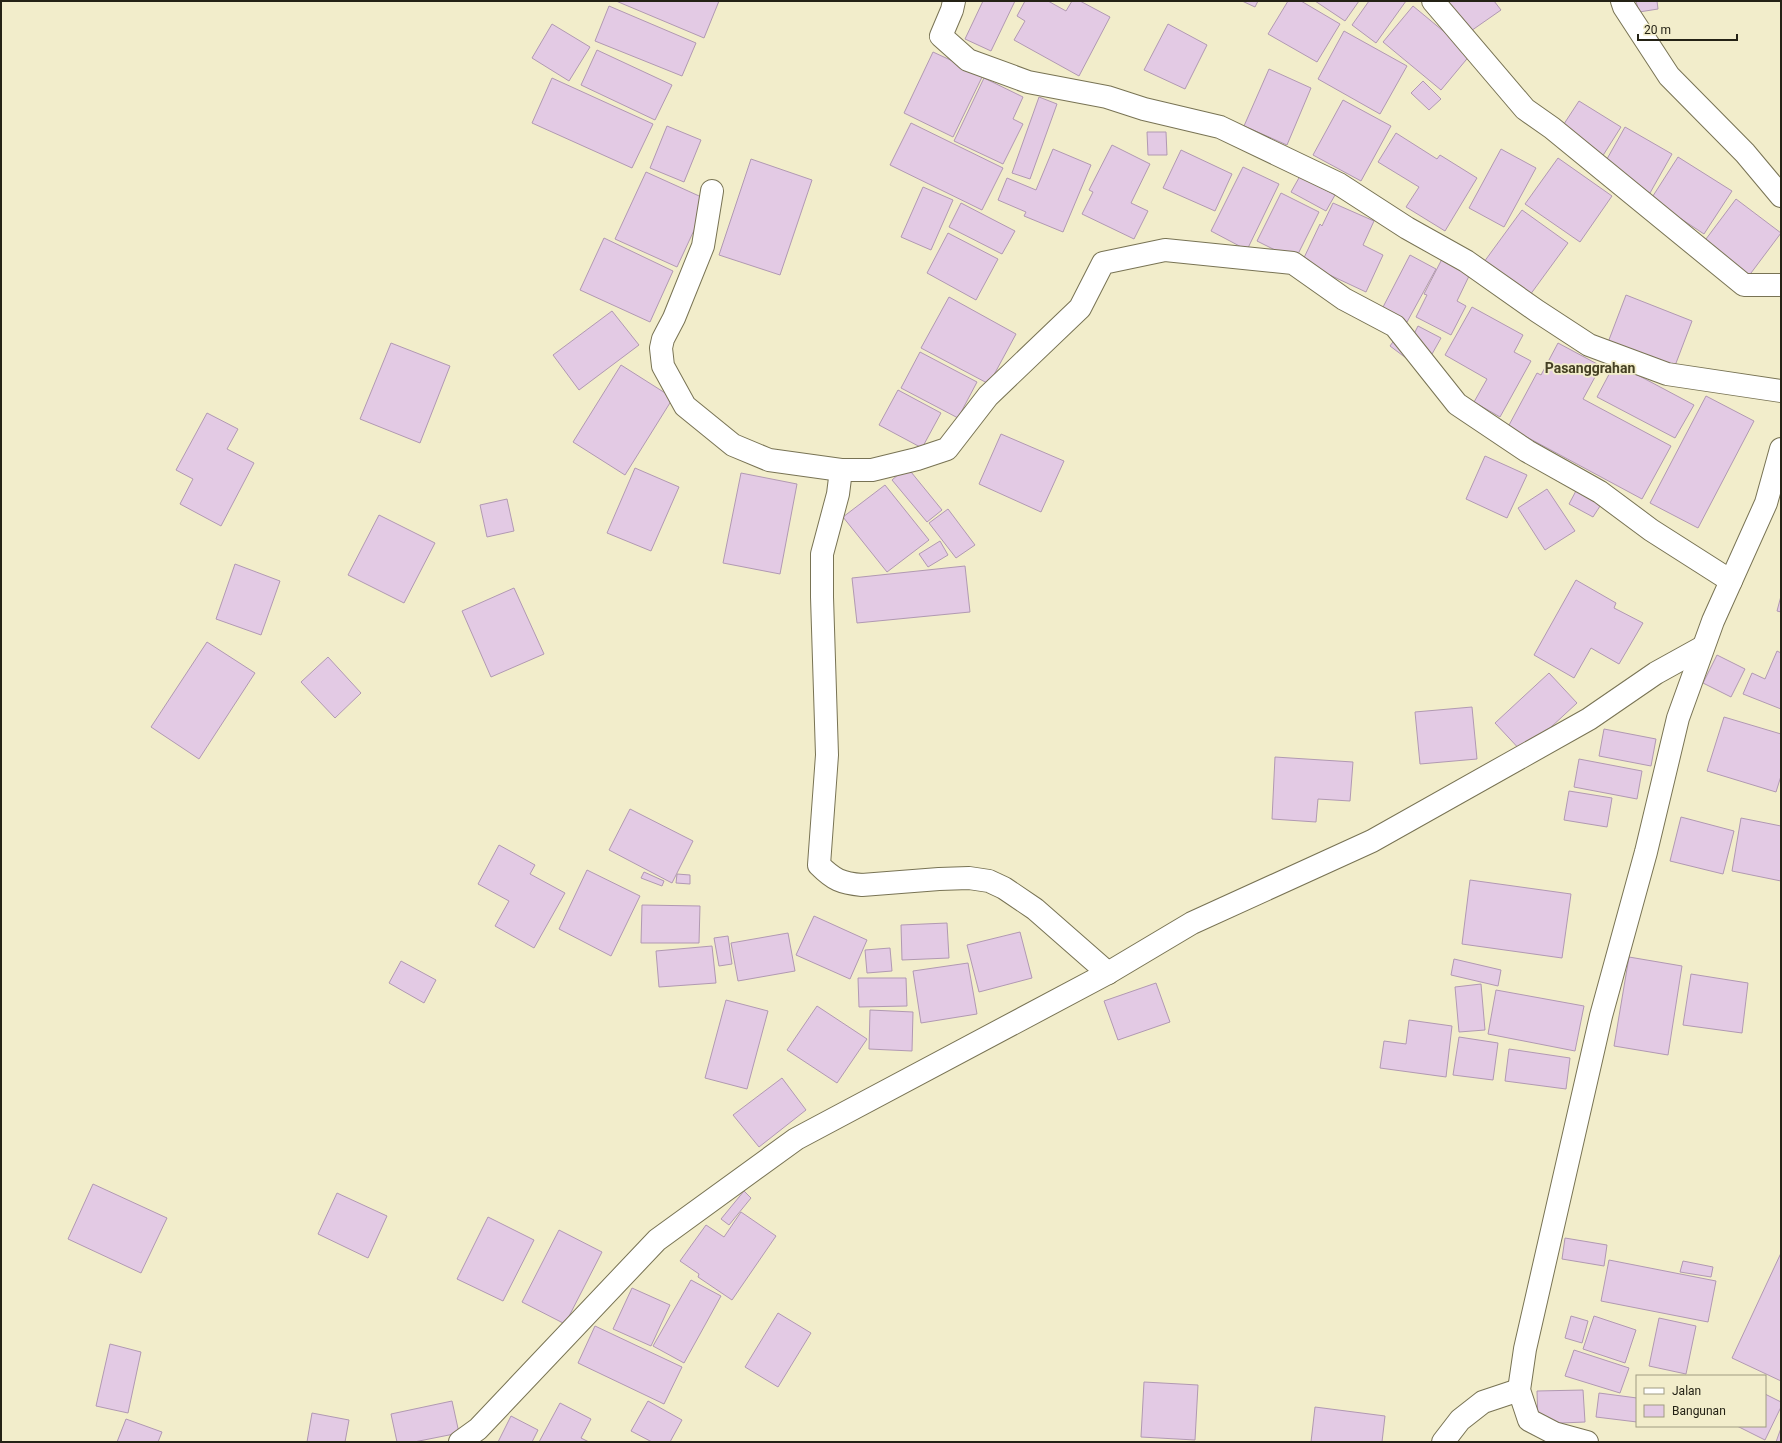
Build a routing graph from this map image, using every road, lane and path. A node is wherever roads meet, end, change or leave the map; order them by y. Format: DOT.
graph roads {
  1 [pos="954,1"];
  2 [pos="1433,1"];
  3 [pos="1622,1"];
  4 [pos="712,191"];
  5 [pos="1781,196"];
  6 [pos="1781,285"];
  7 [pos="1781,391"];
  8 [pos="1781,449"];
  9 [pos="841,470"];
  10 [pos="1731,581"];
  11 [pos="1703,647"];
  12 [pos="1108,973"];
  13 [pos="1519,1390"];
  14 [pos="460,1442"];
  15 [pos="1443,1442"];
  16 [pos="1587,1442"];
  1 -- 7 [label="street"];
  2 -- 6 [label="street"];
  3 -- 5 [label="street"];
  4 -- 9 [label="street"];
  8 -- 10 [label="street"];
  9 -- 10 [label="street"];
  9 -- 12 [label="street"];
  10 -- 11 [label="street"];
  11 -- 12 [label="street"];
  11 -- 13 [label="street"];
  12 -- 14 [label="street"];
  13 -- 15 [label="street"];
  13 -- 16 [label="street"];
}
